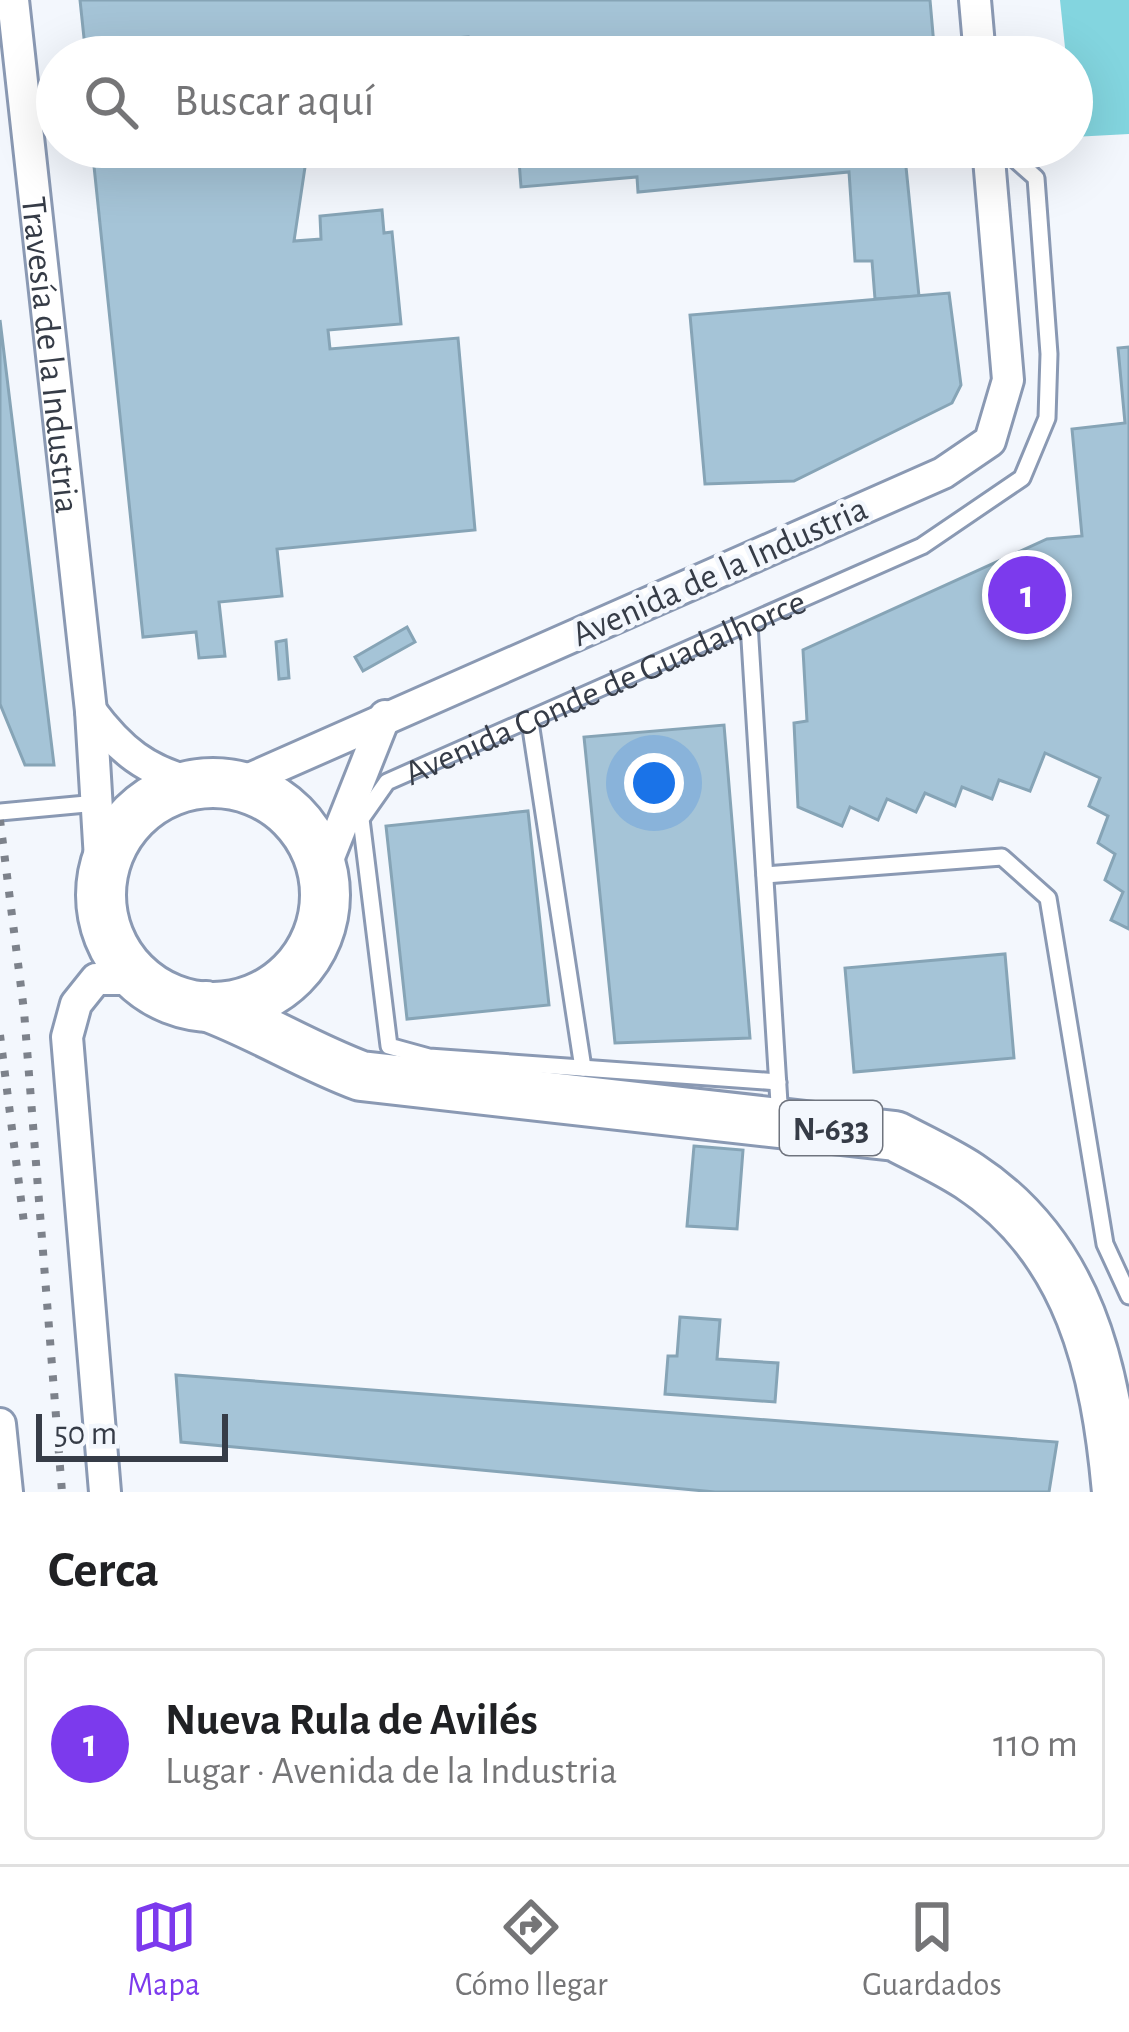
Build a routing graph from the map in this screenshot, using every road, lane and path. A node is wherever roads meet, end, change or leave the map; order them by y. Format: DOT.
graph roads {
  1 [pos="13,0"];
  2 [pos="975,0"];
  3 [pos="978,36"];
  4 [pos="990,168"];
  5 [pos="1025,168"];
  6 [pos="1009,380"];
  7 [pos="749,624"];
  8 [pos="91,711"];
  9 [pos="385,716"];
  10 [pos="530,722"];
  11 [pos="195,788"];
  12 [pos="97,803"];
  13 [pos="0,812"];
  14 [pos="323,872"];
  15 [pos="765,875"];
  16 [pos="101,876"];
  17 [pos="308,953"];
  18 [pos="137,979"];
  19 [pos="206,1006"];
  20 [pos="324,1062"];
  21 [pos="583,1068"];
  22 [pos="779,1102"];
  23 [pos="1129,1296"];
  24 [pos="0,1424"];
  25 [pos="3,1492"];
  26 [pos="106,1492"];
  27 [pos="1117,1492"];
  1 -- 8 [label="street, Travesía de la Industria"];
  2 -- 3 [label="street"];
  4 -- 6 [label="street, Avenida Conde de Guadalhorce"];
  5 -- 7 [label="lane, Avenida Conde de Guadalhorce"];
  6 -- 9 [label="street, Avenida de la Industria"];
  7 -- 10 [label="lane, Avenida Conde de Guadalhorce"];
  7 -- 15 [label="lane"];
  8 -- 11 [label="street"];
  8 -- 12 [label="street, Travesía de la Industria"];
  9 -- 11 [label="street, Avenida de la Industria"];
  9 -- 14 [label="street"];
  10 -- 21 [label="lane"];
  10 -- 21 [label="lane, Avenida Conde de Guadalhorce"];
  11 -- 14 [label="highway"];
  11 -- 16 [label="highway"];
  12 -- 13 [label="lane"];
  12 -- 16 [label="street, Travesía de la Industria"];
  14 -- 17 [label="highway"];
  15 -- 22 [label="lane"];
  15 -- 23 [label="lane"];
  16 -- 18 [label="highway, Travesía de la Industria"];
  17 -- 19 [label="highway"];
  17 -- 20 [label="highway"];
  18 -- 19 [label="highway"];
  18 -- 26 [label="street"];
  19 -- 20 [label="highway, Avenida Conde de Guadalhorce"];
  20 -- 22 [label="highway, Avenida Conde de Guadalhorce / N-633"];
  21 -- 22 [label="lane, Avenida Conde de Guadalhorce"];
  22 -- 27 [label="highway, Avenida Conde de Guadalhorce / N-633"];
  24 -- 25 [label="street"];
}
